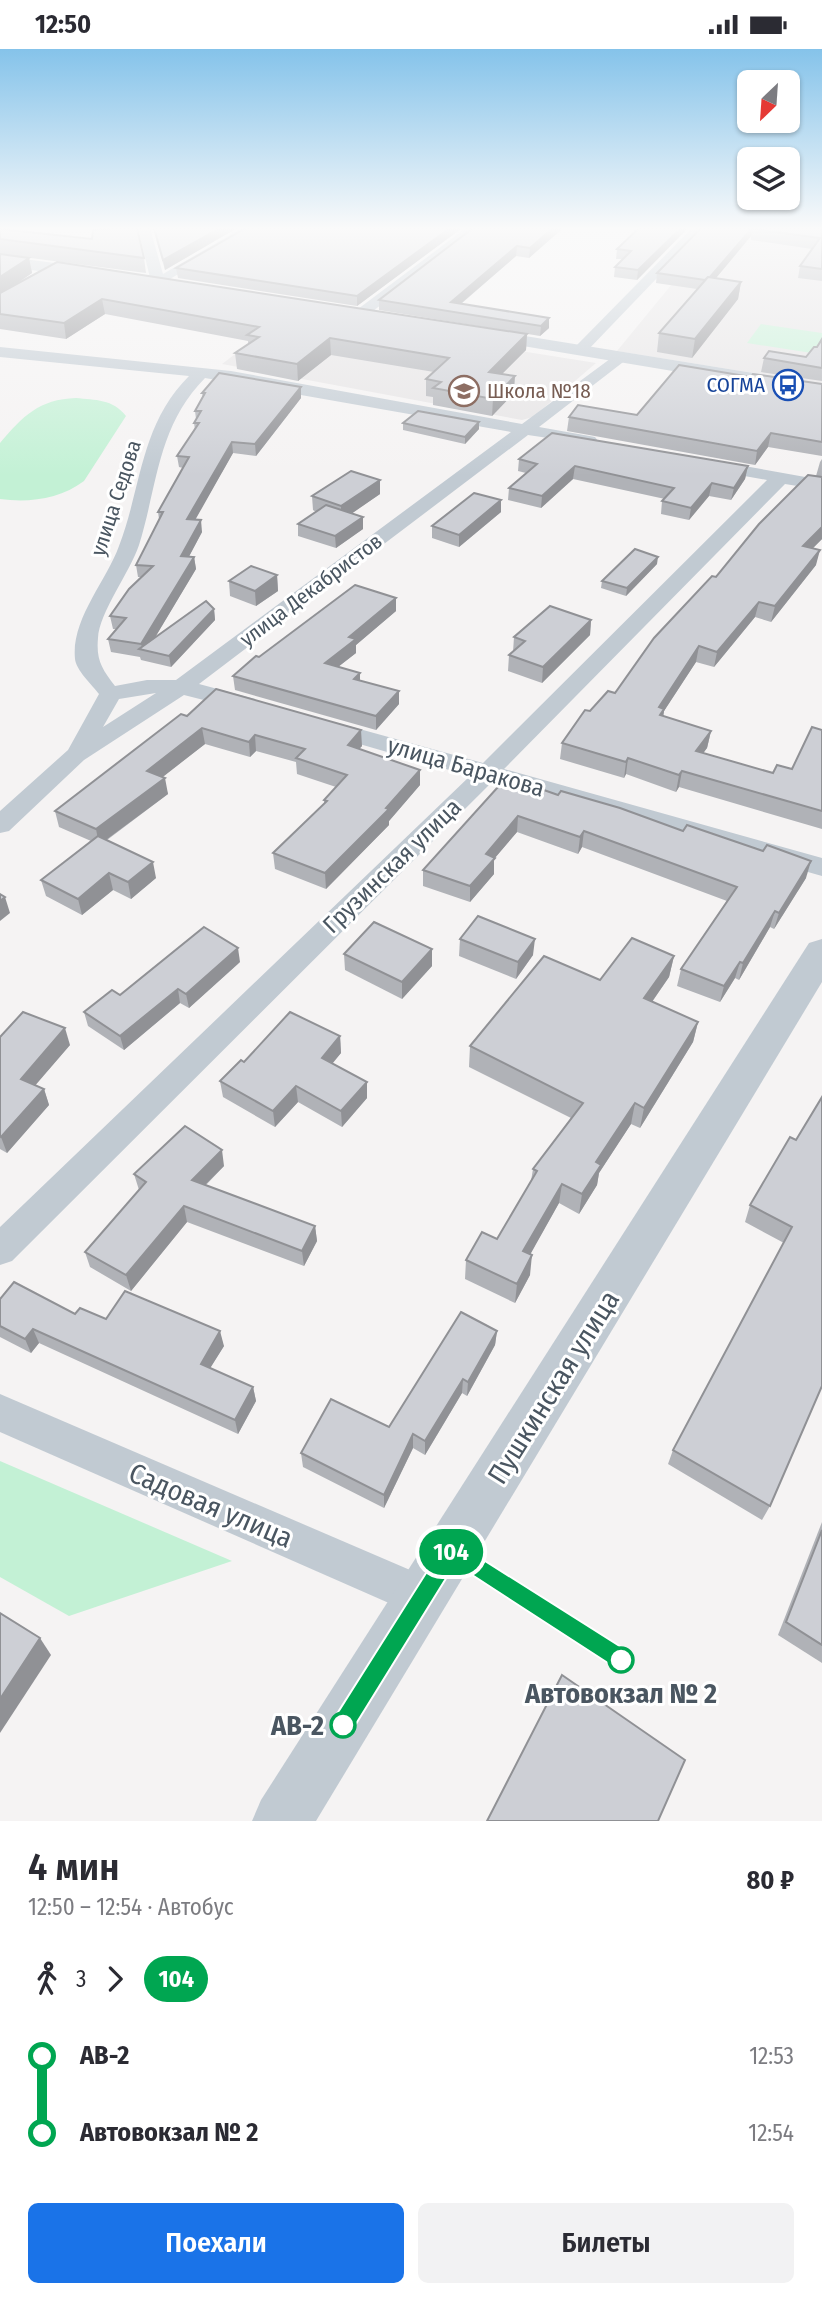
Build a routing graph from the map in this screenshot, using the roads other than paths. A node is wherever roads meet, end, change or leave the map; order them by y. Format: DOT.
graph roads {
  1 [pos="357,311"];
  2 [pos="618,311"];
  3 [pos="352,314"];
  4 [pos="379,318"];
  5 [pos="465,332"];
  6 [pos="581,349"];
  7 [pos="0,352"];
  8 [pos="623,356"];
  9 [pos="202,372"];
  10 [pos="822,390"];
  11 [pos="525,429"];
  12 [pos="606,445"];
  13 [pos="700,462"];
  14 [pos="780,478"];
  15 [pos="822,485"];
  16 [pos="184,685"];
  17 [pos="110,694"];
  18 [pos="276,712"];
  19 [pos="302,720"];
  20 [pos="76,755"];
  21 [pos="487,773"];
  22 [pos="0,825"];
  23 [pos="822,867"];
  24 [pos="822,952"];
  25 [pos="0,1250"];
  26 [pos="0,1413"];
  27 [pos="423,1597"];
  28 [pos="282,1821"];
  1 -- 3 [label="street"];
  2 -- 6 [label="street"];
  3 -- 4 [label="street"];
  5 -- 6 [label="street"];
  6 -- 8 [label="street"];
  7 -- 9 [label="street"];
  8 -- 10 [label="street"];
  8 -- 11 [label="street, улица Декабристов"];
  9 -- 11 [label="street"];
  9 -- 17 [label="street, улица Седова"];
  11 -- 12 [label="street"];
  11 -- 16 [label="street, улица Декабристов"];
  13 -- 14 [label="street"];
  14 -- 15 [label="street"];
  14 -- 21 [label="street, Грузинская улица"];
  16 -- 17 [label="street"];
  16 -- 18 [label="street"];
  16 -- 20 [label="street, улица Декабристов"];
  17 -- 20 [label="street"];
  19 -- 21 [label="street, улица Баракова"];
  20 -- 22 [label="street, улица Декабристов"];
  21 -- 23 [label="street, улица Баракова"];
  21 -- 25 [label="street, Грузинская улица"];
  24 -- 27 [label="street, Пушкинская улица"];
  26 -- 27 [label="street, Садовая улица"];
  27 -- 28 [label="street, Пушкинская улица"];
}
